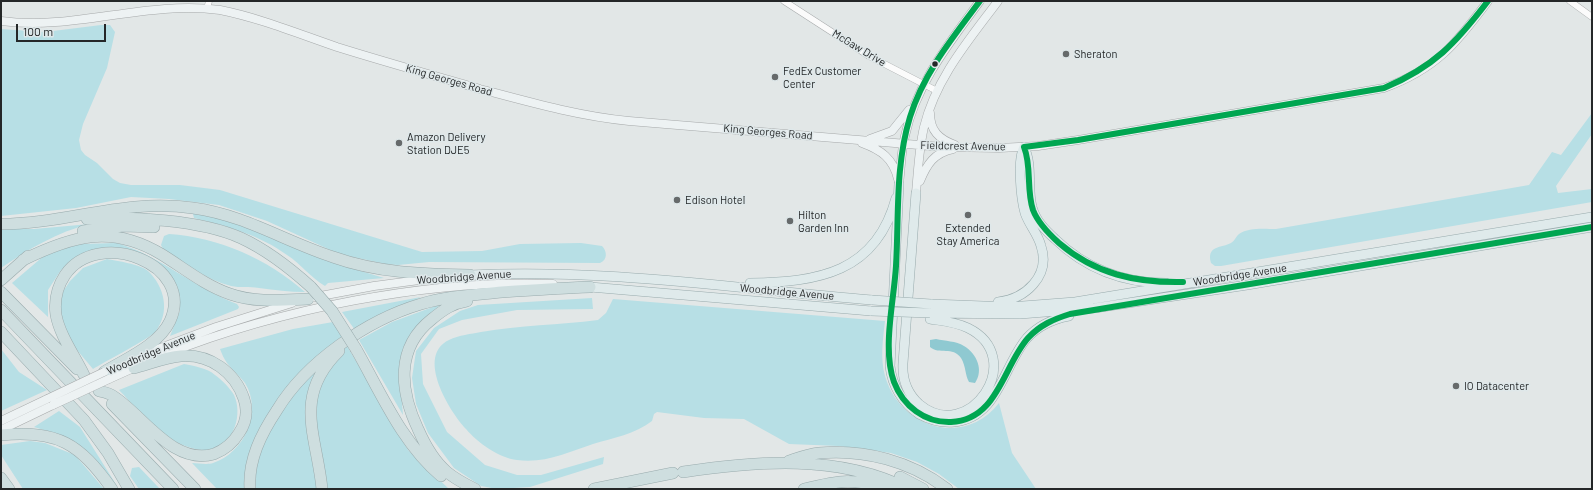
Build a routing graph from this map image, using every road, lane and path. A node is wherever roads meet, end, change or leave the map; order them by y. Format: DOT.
graph roads {
  1 [pos="784,1"];
  2 [pos="980,1"];
  3 [pos="998,1"];
  4 [pos="1488,1"];
  5 [pos="1570,1"];
  6 [pos="208,5"];
  7 [pos="1592,17"];
  8 [pos="1,21"];
  9 [pos="924,84"];
  10 [pos="937,91"];
  11 [pos="919,96"];
  12 [pos="930,108"];
  13 [pos="846,139"];
  14 [pos="859,140"];
  15 [pos="903,144"];
  16 [pos="921,145"];
  17 [pos="1024,146"];
  18 [pos="965,148"];
  19 [pos="899,184"];
  20 [pos="916,193"];
  21 [pos="1592,217"];
  22 [pos="1,225"];
  23 [pos="1592,228"];
  24 [pos="23,260"];
  25 [pos="284,264"];
  26 [pos="470,275"];
  27 [pos="3,278"];
  28 [pos="1208,280"];
  29 [pos="691,283"];
  30 [pos="590,287"];
  31 [pos="1,292"];
  32 [pos="509,292"];
  33 [pos="308,298"];
  34 [pos="1127,304"];
  35 [pos="1,310"];
  36 [pos="930,312"];
  37 [pos="362,331"];
  38 [pos="1,332"];
  39 [pos="134,368"];
  40 [pos="84,375"];
  41 [pos="106,376"];
  42 [pos="99,391"];
  43 [pos="50,402"];
  44 [pos="1,421"];
  45 [pos="1,430"];
  46 [pos="1,434"];
  47 [pos="782,463"];
  48 [pos="825,466"];
  49 [pos="1,478"];
  50 [pos="9,489"];
  51 [pos="112,489"];
  52 [pos="129,489"];
  53 [pos="173,489"];
  54 [pos="196,489"];
  55 [pos="250,489"];
  56 [pos="322,489"];
  57 [pos="459,489"];
  58 [pos="475,489"];
  59 [pos="594,489"];
  60 [pos="804,489"];
  61 [pos="890,489"];
  62 [pos="908,489"];
  63 [pos="923,489"];
  64 [pos="947,489"];
  1 -- 9 [label="street, McGaw Drive"];
  2 -- 9 [label="main road"];
  3 -- 10 [label="main road"];
  4 -- 17 [label="main road, Fieldcrest Avenue"];
  5 -- 7 [label="street"];
  6 -- 8 [label="main road, King Georges Road"];
  6 -- 13 [label="main road, King Georges Road"];
  9 -- 10 [label="street, McGaw Drive"];
  9 -- 11 [label="main road"];
  10 -- 12 [label="main road"];
  11 -- 14 [label="main road"];
  11 -- 15 [label="main road"];
  12 -- 16 [label="main road"];
  12 -- 18 [label="main road"];
  13 -- 14 [label="main road, King Georges Road"];
  13 -- 19 [label="main road"];
  14 -- 15 [label="main road, King Georges Road"];
  15 -- 16 [label="main road, Fieldcrest Avenue"];
  15 -- 19 [label="main road"];
  16 -- 18 [label="main road, Fieldcrest Avenue"];
  16 -- 20 [label="main road"];
  17 -- 18 [label="main road, Fieldcrest Avenue"];
  17 -- 28 [label="main road"];
  17 -- 36 [label="main road"];
  18 -- 20 [label="main road"];
  19 -- 29 [label="main road"];
  19 -- 34 [label="main road"];
  20 -- 36 [label="main road"];
  21 -- 28 [label="main road, Woodbridge Avenue"];
  22 -- 25 [label="highway"];
  22 -- 26 [label="highway"];
  23 -- 34 [label="main road, Woodbridge Avenue"];
  24 -- 25 [label="highway"];
  24 -- 27 [label="highway"];
  24 -- 33 [label="highway"];
  25 -- 57 [label="highway, bridge"];
  26 -- 29 [label="main road, Woodbridge Avenue"];
  26 -- 33 [label="main road, Woodbridge Avenue"];
  28 -- 36 [label="main road, Woodbridge Avenue"];
  29 -- 36 [label="main road, Woodbridge Avenue, bridge"];
  30 -- 32 [label="highway"];
  30 -- 36 [label="main road, Woodbridge Avenue, bridge"];
  30 -- 39 [label="main road, Woodbridge Avenue"];
  31 -- 40 [label="highway"];
  32 -- 37 [label="highway"];
  32 -- 58 [label="highway"];
  33 -- 41 [label="main road, Woodbridge Avenue"];
  34 -- 36 [label="main road, Woodbridge Avenue"];
  35 -- 53 [label="highway"];
  37 -- 55 [label="highway"];
  37 -- 56 [label="highway"];
  38 -- 52 [label="highway"];
  39 -- 41 [label="main road, Woodbridge Avenue"];
  39 -- 42 [label="highway"];
  40 -- 41 [label="highway"];
  40 -- 42 [label="highway"];
  41 -- 43 [label="main road, Woodbridge Avenue, bridge"];
  42 -- 54 [label="highway"];
  43 -- 44 [label="main road, Woodbridge Avenue"];
  43 -- 45 [label="main road, Woodbridge Avenue"];
  46 -- 51 [label="highway"];
  47 -- 48 [label="highway"];
  47 -- 59 [label="highway"];
  47 -- 64 [label="highway"];
  48 -- 62 [label="highway"];
  48 -- 63 [label="highway"];
  49 -- 50 [label="highway"];
  60 -- 61 [label="highway"];
}
